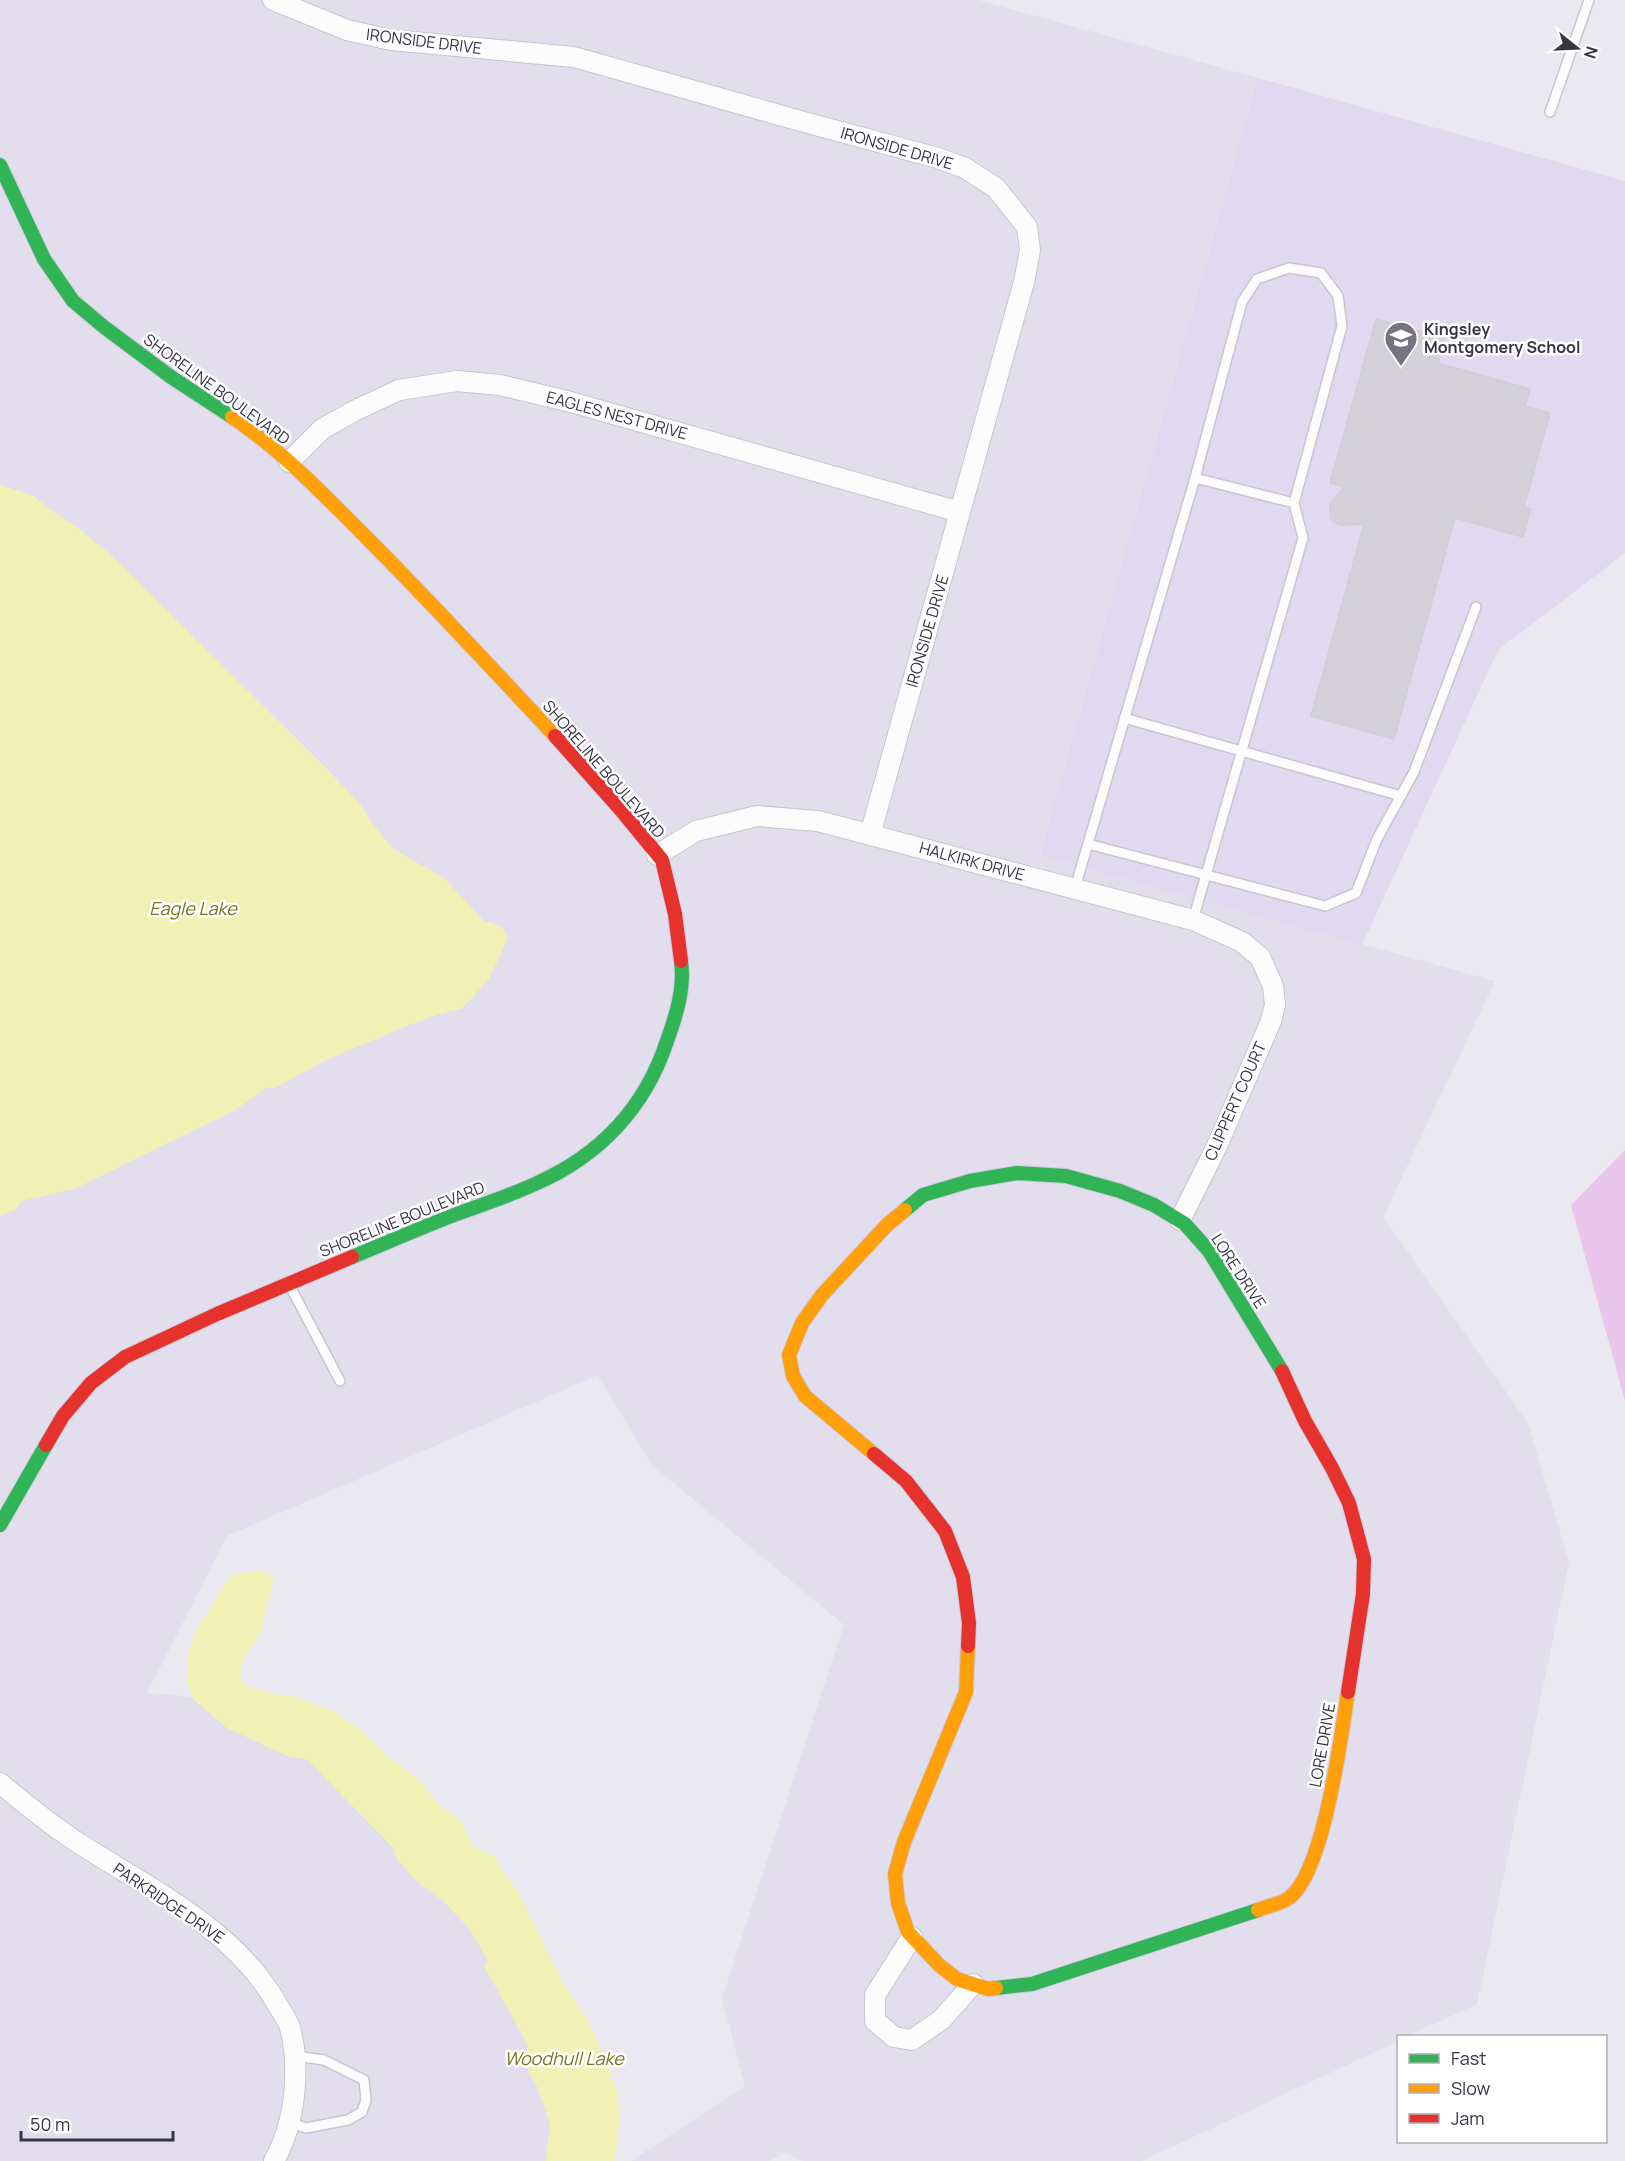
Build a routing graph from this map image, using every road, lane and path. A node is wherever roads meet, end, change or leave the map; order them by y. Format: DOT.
graph roads {
  1 [pos="273,0"];
  2 [pos="1589,0"];
  3 [pos="1550,112"];
  4 [pos="0,165"];
  5 [pos="289,462"];
  6 [pos="1195,478"];
  7 [pos="1294,503"];
  8 [pos="960,512"];
  9 [pos="1476,607"];
  10 [pos="1124,718"];
  11 [pos="1242,750"];
  12 [pos="1401,796"];
  13 [pos="870,835"];
  14 [pos="1088,844"];
  15 [pos="657,855"];
  16 [pos="1206,874"];
  17 [pos="1076,888"];
  18 [pos="1193,920"];
  19 [pos="1269,979"];
  20 [pos="1180,1220"];
  21 [pos="289,1284"];
  22 [pos="340,1381"];
  23 [pos="0,1525"];
  24 [pos="0,1784"];
  25 [pos="912,1937"];
  26 [pos="973,1984"];
  27 [pos="295,2056"];
  28 [pos="289,2122"];
  29 [pos="274,2161"];
  1 -- 8 [label="street, IRONSIDE DRIVE"];
  2 -- 3 [label="lane"];
  4 -- 5 [label="street, SHORELINE BOULEVARD"];
  5 -- 8 [label="street, EAGLES NEST DRIVE"];
  5 -- 15 [label="street, SHORELINE BOULEVARD"];
  6 -- 7 [label="lane"];
  6 -- 7 [label="lane"];
  6 -- 10 [label="lane"];
  7 -- 11 [label="lane"];
  8 -- 13 [label="street, IRONSIDE DRIVE"];
  9 -- 12 [label="lane"];
  10 -- 11 [label="lane"];
  10 -- 14 [label="lane"];
  11 -- 12 [label="lane"];
  11 -- 16 [label="lane"];
  12 -- 16 [label="lane"];
  13 -- 15 [label="street, HALKIRK DRIVE"];
  13 -- 17 [label="street, HALKIRK DRIVE"];
  14 -- 16 [label="lane"];
  14 -- 17 [label="lane"];
  15 -- 21 [label="street, SHORELINE BOULEVARD"];
  16 -- 18 [label="lane"];
  17 -- 18 [label="street, HALKIRK DRIVE"];
  18 -- 19 [label="street, HALKIRK DRIVE"];
  19 -- 20 [label="street, CLIPPERT COURT"];
  20 -- 25 [label="street, LORE DRIVE"];
  20 -- 26 [label="street, LORE DRIVE"];
  21 -- 22 [label="lane"];
  21 -- 23 [label="street, SHORELINE BOULEVARD"];
  24 -- 27 [label="street, PARKRIDGE DRIVE"];
  25 -- 26 [label="street, LORE DRIVE"];
  25 -- 26 [label="street"];
  27 -- 28 [label="street, PARKRIDGE DRIVE"];
  27 -- 28 [label="lane"];
  28 -- 29 [label="street, PARKRIDGE DRIVE"];
}
